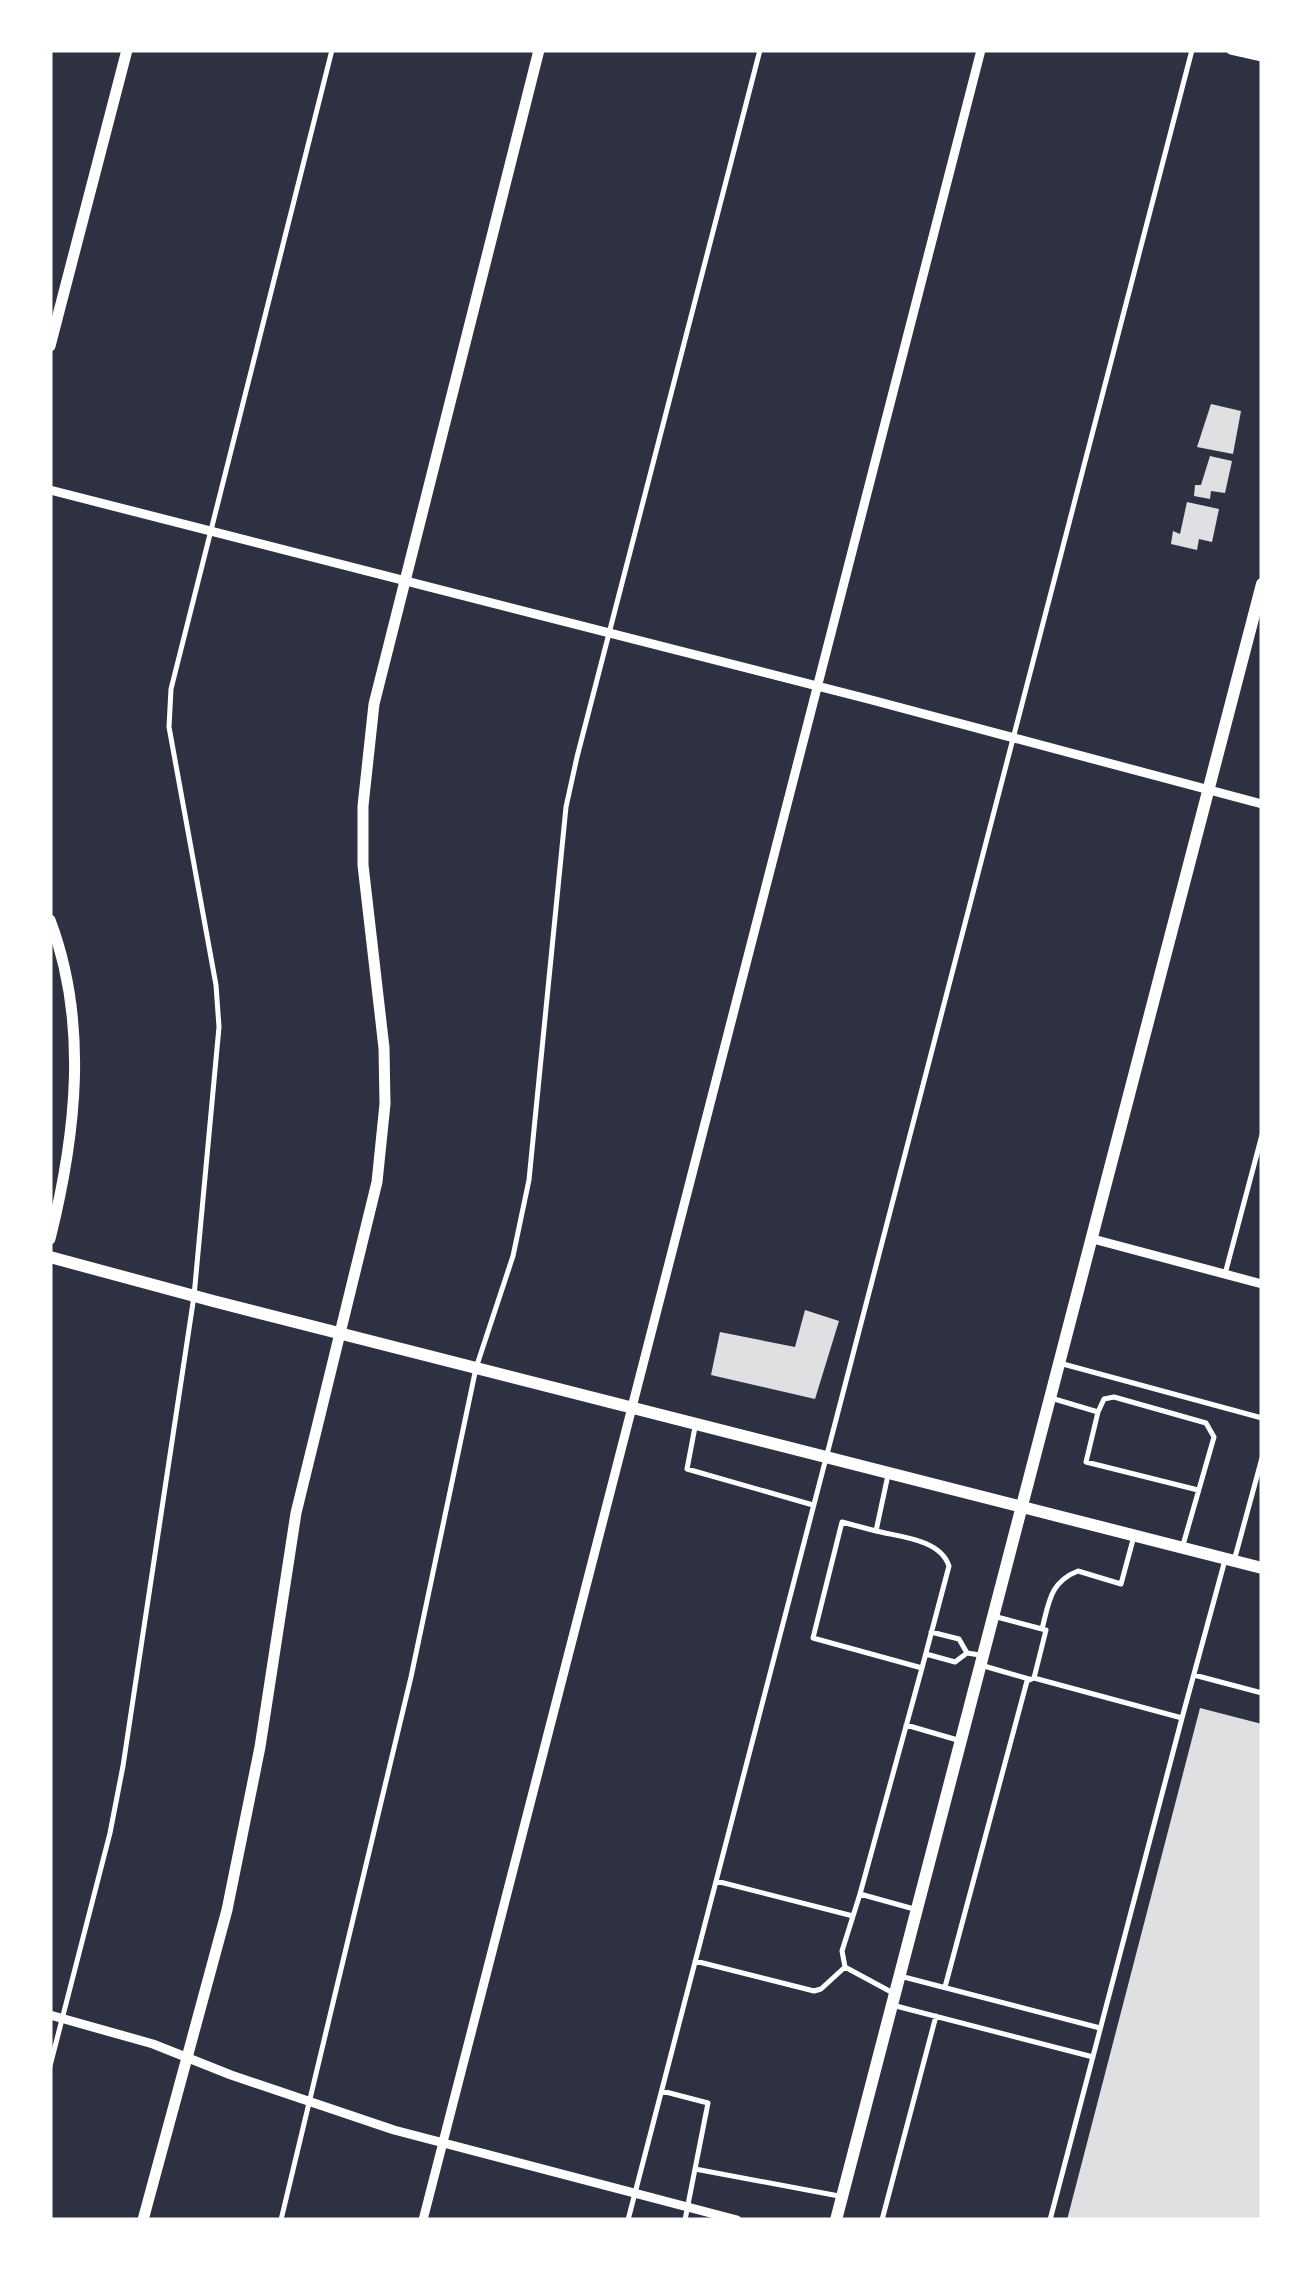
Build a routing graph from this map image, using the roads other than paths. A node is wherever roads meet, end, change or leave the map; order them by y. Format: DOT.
graph roads {
  1 [pos="127,50"];
  2 [pos="332,50"];
  3 [pos="539,50"];
  4 [pos="760,50"];
  5 [pos="981,50"];
  6 [pos="1192,50"];
  7 [pos="1231,50"];
  8 [pos="1262,58"];
  9 [pos="50,346"];
  10 [pos="50,490"];
  11 [pos="208,530"];
  12 [pos="406,580"];
  13 [pos="1262,584"];
  14 [pos="610,633"];
  15 [pos="818,686"];
  16 [pos="1012,738"];
  17 [pos="1209,790"];
  18 [pos="1262,804"];
  19 [pos="50,920"];
  20 [pos="1262,1136"];
  21 [pos="50,1239"];
  22 [pos="1093,1239"];
  23 [pos="50,1257"];
  24 [pos="1225,1274"];
  25 [pos="1262,1284"];
  26 [pos="194,1296"];
  27 [pos="339,1332"];
  28 [pos="1060,1363"];
  29 [pos="476,1368"];
  30 [pos="1051,1398"];
  31 [pos="632,1408"];
  32 [pos="1098,1412"];
  33 [pos="1262,1418"];
  34 [pos="695,1424"];
  35 [pos="825,1456"];
  36 [pos="1262,1458"];
  37 [pos="888,1472"];
  38 [pos="1200,1490"];
  39 [pos="813,1505"];
  40 [pos="1023,1506"];
  41 [pos="876,1531"];
  42 [pos="1134,1535"];
  43 [pos="1183,1548"];
  44 [pos="1230,1560"];
  45 [pos="1262,1568"];
  46 [pos="994,1616"];
  47 [pos="1042,1629"];
  48 [pos="932,1632"];
  49 [pos="967,1652"];
  50 [pos="926,1654"];
  51 [pos="982,1661"];
  52 [pos="922,1668"];
  53 [pos="1194,1675"];
  54 [pos="1032,1679"];
  55 [pos="1262,1693"];
  56 [pos="1182,1718"];
  57 [pos="906,1726"];
  58 [pos="961,1741"];
  59 [pos="716,1881"];
  60 [pos="860,1894"];
  61 [pos="917,1910"];
  62 [pos="853,1916"];
  63 [pos="695,1961"];
  64 [pos="845,1967"];
  65 [pos="900,1976"];
  66 [pos="945,1987"];
  67 [pos="894,2000"];
  68 [pos="50,2015"];
  69 [pos="936,2016"];
  70 [pos="62,2018"];
  71 [pos="1100,2028"];
  72 [pos="187,2057"];
  73 [pos="1093,2057"];
  74 [pos="50,2066"];
  75 [pos="662,2092"];
  76 [pos="311,2102"];
  77 [pos="442,2145"];
  78 [pos="694,2169"];
  79 [pos="635,2194"];
  80 [pos="842,2196"];
  81 [pos="686,2207"];
  82 [pos="143,2220"];
  83 [pos="281,2220"];
  84 [pos="423,2220"];
  85 [pos="628,2220"];
  86 [pos="684,2220"];
  87 [pos="737,2220"];
  88 [pos="836,2220"];
  89 [pos="882,2220"];
  90 [pos="1050,2220"];
  1 -- 9 [label="street"];
  2 -- 11 [label="lane"];
  3 -- 12 [label="street"];
  4 -- 14 [label="lane"];
  5 -- 15 [label="street"];
  6 -- 16 [label="lane"];
  7 -- 8 [label="street"];
  10 -- 11 [label="street"];
  11 -- 12 [label="street"];
  11 -- 26 [label="lane"];
  12 -- 14 [label="street"];
  12 -- 27 [label="street"];
  13 -- 17 [label="main road"];
  14 -- 15 [label="street"];
  14 -- 29 [label="lane"];
  15 -- 16 [label="street"];
  15 -- 31 [label="street"];
  16 -- 17 [label="street"];
  16 -- 35 [label="lane"];
  17 -- 18 [label="street"];
  17 -- 22 [label="main road"];
  19 -- 21 [label="street"];
  20 -- 24 [label="lane"];
  22 -- 24 [label="street"];
  22 -- 28 [label="main road"];
  23 -- 26 [label="main road"];
  24 -- 25 [label="street"];
  26 -- 27 [label="main road"];
  26 -- 70 [label="lane"];
  27 -- 29 [label="main road"];
  27 -- 72 [label="street"];
  28 -- 30 [label="main road"];
  28 -- 33 [label="lane"];
  29 -- 31 [label="main road"];
  29 -- 76 [label="lane"];
  30 -- 32 [label="lane"];
  30 -- 40 [label="main road"];
  31 -- 34 [label="main road"];
  31 -- 77 [label="street"];
  32 -- 38 [label="lane"];
  32 -- 38 [label="lane"];
  34 -- 35 [label="main road"];
  34 -- 39 [label="lane"];
  35 -- 37 [label="main road"];
  35 -- 39 [label="lane"];
  36 -- 44 [label="lane"];
  37 -- 40 [label="main road"];
  37 -- 41 [label="lane"];
  38 -- 43 [label="lane"];
  39 -- 59 [label="lane"];
  40 -- 42 [label="main road"];
  40 -- 46 [label="main road"];
  41 -- 48 [label="lane"];
  41 -- 52 [label="lane"];
  42 -- 43 [label="main road"];
  42 -- 47 [label="lane"];
  43 -- 44 [label="main road"];
  44 -- 45 [label="main road"];
  44 -- 53 [label="lane"];
  46 -- 47 [label="lane"];
  46 -- 51 [label="main road"];
  47 -- 54 [label="lane"];
  48 -- 49 [label="lane"];
  48 -- 50 [label="lane"];
  49 -- 50 [label="lane"];
  49 -- 51 [label="lane"];
  50 -- 52 [label="lane"];
  51 -- 54 [label="lane"];
  51 -- 58 [label="main road"];
  52 -- 57 [label="lane"];
  53 -- 55 [label="lane"];
  53 -- 56 [label="lane"];
  54 -- 56 [label="lane"];
  54 -- 66 [label="lane"];
  56 -- 71 [label="lane"];
  57 -- 58 [label="lane"];
  57 -- 60 [label="lane"];
  58 -- 61 [label="main road"];
  59 -- 62 [label="lane"];
  59 -- 63 [label="lane"];
  60 -- 61 [label="lane"];
  60 -- 62 [label="lane"];
  61 -- 65 [label="main road"];
  62 -- 64 [label="lane"];
  63 -- 64 [label="lane"];
  63 -- 75 [label="lane"];
  64 -- 67 [label="lane"];
  65 -- 66 [label="lane"];
  65 -- 67 [label="main road"];
  66 -- 71 [label="lane"];
  67 -- 69 [label="lane"];
  67 -- 80 [label="main road"];
  68 -- 70 [label="street"];
  69 -- 73 [label="lane"];
  69 -- 89 [label="lane"];
  70 -- 72 [label="street"];
  70 -- 74 [label="lane"];
  71 -- 73 [label="lane"];
  72 -- 76 [label="street"];
  72 -- 82 [label="street"];
  73 -- 90 [label="lane"];
  75 -- 78 [label="lane"];
  75 -- 79 [label="lane"];
  76 -- 77 [label="street"];
  76 -- 83 [label="lane"];
  77 -- 79 [label="street"];
  77 -- 84 [label="street"];
  78 -- 80 [label="lane"];
  78 -- 81 [label="lane"];
  79 -- 81 [label="street"];
  79 -- 85 [label="lane"];
  80 -- 88 [label="main road"];
  81 -- 86 [label="lane"];
  81 -- 87 [label="street"];
}
